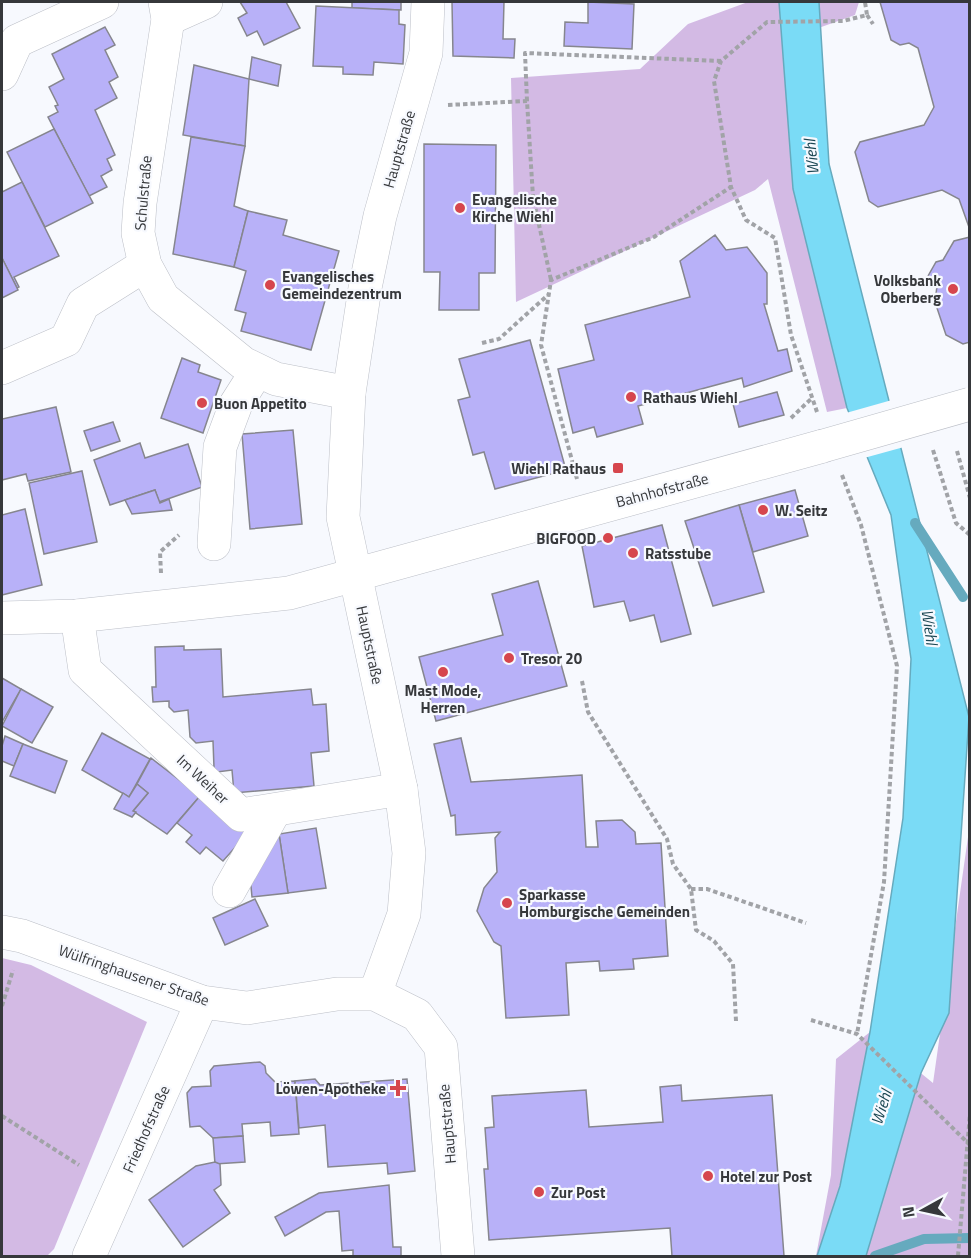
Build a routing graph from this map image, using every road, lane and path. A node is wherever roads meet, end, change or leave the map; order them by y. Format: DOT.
graph roads {
  1 [pos="102,2"];
  2 [pos="206,2"];
  3 [pos="428,2"];
  4 [pos="865,2"];
  5 [pos="166,10"];
  6 [pos="867,15"];
  7 [pos="873,24"];
  8 [pos="721,61"];
  9 [pos="2,74"];
  10 [pos="527,101"];
  11 [pos="411,107"];
  12 [pos="731,187"];
  13 [pos="145,265"];
  14 [pos="551,280"];
  15 [pos="549,294"];
  16 [pos="482,343"];
  17 [pos="2,368"];
  18 [pos="257,371"];
  19 [pos="349,393"];
  20 [pos="969,404"];
  21 [pos="923,418"];
  22 [pos="828,446"];
  23 [pos="957,451"];
  24 [pos="969,498"];
  25 [pos="591,509"];
  26 [pos="969,535"];
  27 [pos="214,544"];
  28 [pos="160,552"];
  29 [pos="160,561"];
  30 [pos="355,573"];
  31 [pos="77,616"];
  32 [pos="2,618"];
  33 [pos="582,681"];
  34 [pos="401,789"];
  35 [pos="275,810"];
  36 [pos="691,888"];
  37 [pos="229,891"];
  38 [pos="806,923"];
  39 [pos="2,932"];
  40 [pos="375,994"];
  41 [pos="202,1002"];
  42 [pos="811,1020"];
  43 [pos="736,1021"];
  44 [pos="857,1034"];
  45 [pos="969,1114"];
  46 [pos="2,1116"];
  47 [pos="968,1144"];
  48 [pos="80,1165"];
  49 [pos="958,1256"];
  50 [pos="89,1257"];
  51 [pos="458,1257"];
  1 -- 9 [label="street"];
  2 -- 5 [label="street"];
  3 -- 11 [label="street, Hauptstraße"];
  4 -- 6 [label="path"];
  5 -- 13 [label="street, Schulstraße"];
  6 -- 7 [label="path"];
  6 -- 8 [label="path"];
  8 -- 10 [label="path"];
  8 -- 12 [label="path"];
  10 -- 11 [label="path"];
  10 -- 14 [label="path"];
  11 -- 19 [label="street, Hauptstraße"];
  12 -- 14 [label="path"];
  12 -- 22 [label="path"];
  13 -- 17 [label="street"];
  13 -- 18 [label="street, Schulstraße"];
  14 -- 15 [label="path"];
  15 -- 16 [label="path"];
  15 -- 25 [label="path"];
  18 -- 19 [label="street, Schulstraße"];
  18 -- 27 [label="street"];
  19 -- 30 [label="street, Hauptstraße"];
  20 -- 21 [label="street, Bahnhofstraße, bridge"];
  21 -- 22 [label="street, Bahnhofstraße, bridge"];
  21 -- 26 [label="path"];
  22 -- 25 [label="street, Bahnhofstraße"];
  22 -- 44 [label="path"];
  23 -- 24 [label="path"];
  25 -- 30 [label="street, Bahnhofstraße"];
  28 -- 29 [label="path"];
  30 -- 31 [label="street"];
  30 -- 34 [label="street, Hauptstraße"];
  31 -- 32 [label="street"];
  31 -- 35 [label="street, Im Weiher"];
  33 -- 36 [label="path"];
  34 -- 35 [label="street, Im Weiher"];
  34 -- 40 [label="street, Hauptstraße"];
  35 -- 37 [label="street"];
  36 -- 38 [label="path"];
  36 -- 43 [label="path"];
  39 -- 41 [label="street, Wülfringhausener Straße"];
  40 -- 41 [label="street, Wülfringhausener Straße"];
  40 -- 51 [label="street, Hauptstraße"];
  41 -- 50 [label="street, Friedhofstraße"];
  42 -- 44 [label="path"];
  44 -- 47 [label="path"];
  45 -- 47 [label="path"];
  46 -- 48 [label="path"];
  47 -- 49 [label="path"];
}
